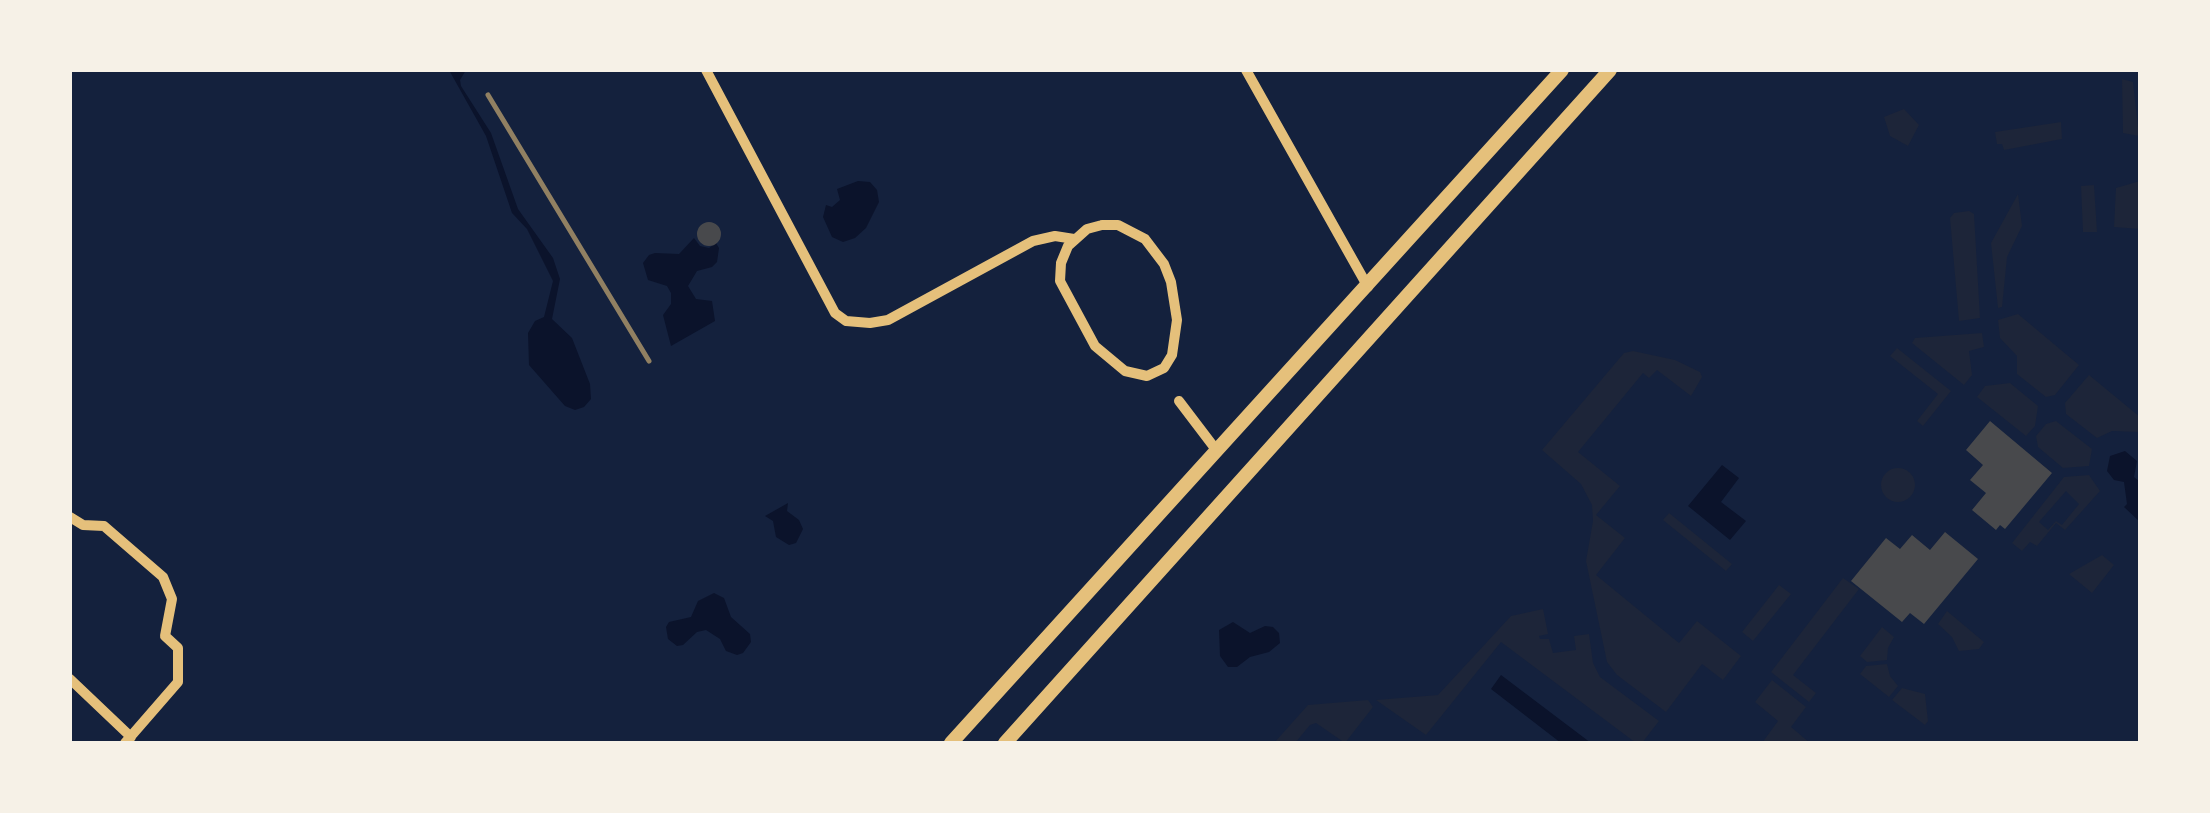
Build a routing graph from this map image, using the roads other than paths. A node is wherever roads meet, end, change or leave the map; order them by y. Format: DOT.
graph roads {
  1 [pos="706,70"];
  2 [pos="1246,70"];
  3 [pos="1562,70"];
  4 [pos="1610,70"];
  5 [pos="1074,239"];
  6 [pos="1368,287"];
  7 [pos="1179,400"];
  8 [pos="1217,451"];
  9 [pos="70,517"];
  10 [pos="70,679"];
  11 [pos="128,740"];
  12 [pos="951,743"];
  13 [pos="1005,743"];
  1 -- 5 [label="street"];
  2 -- 6 [label="street"];
  3 -- 6 [label="main road"];
  4 -- 13 [label="main road"];
  5 -- 5 [label="street"];
  6 -- 8 [label="main road"];
  7 -- 8 [label="street"];
  8 -- 12 [label="main road"];
  9 -- 11 [label="street"];
  10 -- 11 [label="street"];
}
